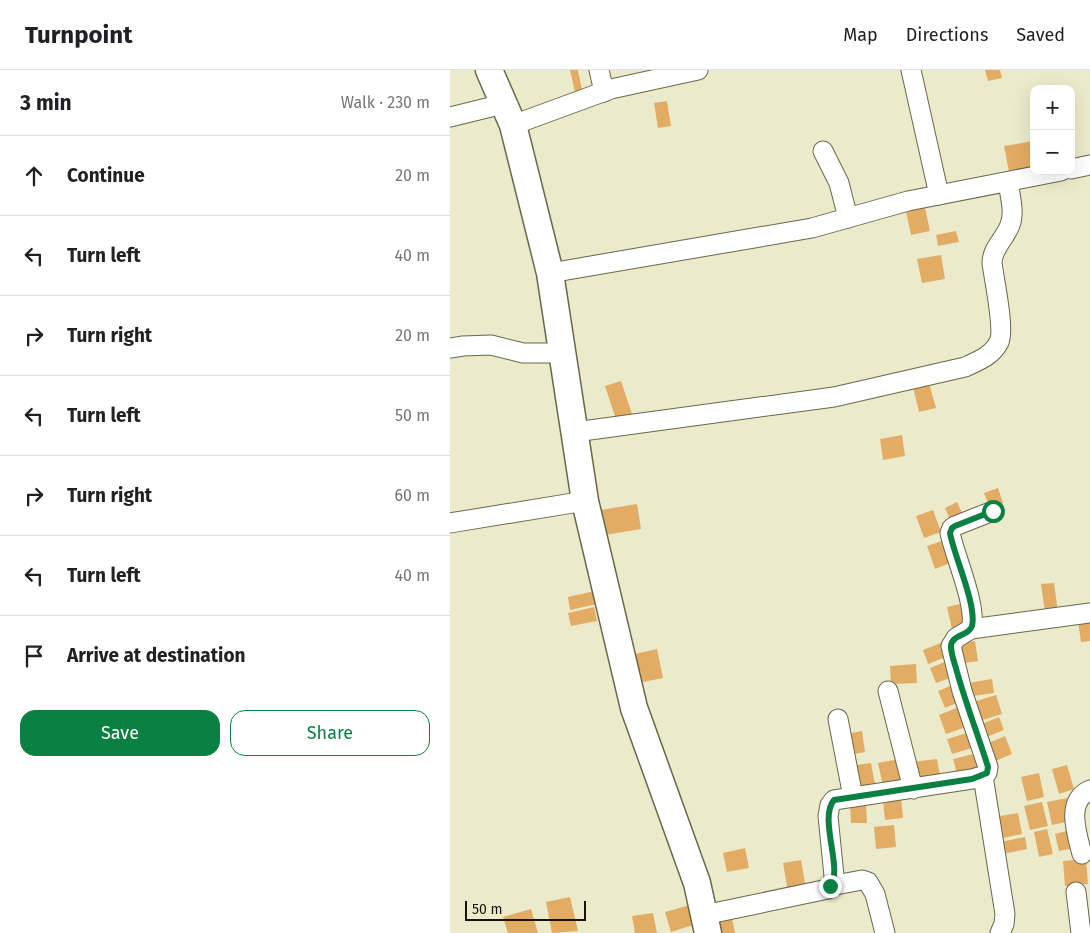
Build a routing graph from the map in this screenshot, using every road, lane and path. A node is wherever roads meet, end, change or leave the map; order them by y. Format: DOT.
graph roads {
  1 [pos="489,70"];
  2 [pos="599,70"];
  3 [pos="698,70"];
  4 [pos="911,70"];
  5 [pos="604,92"];
  6 [pos="508,114"];
  7 [pos="450,117"];
  8 [pos="823,151"];
  9 [pos="1090,165"];
  10 [pos="1075,168"];
  11 [pos="1041,175"];
  12 [pos="1008,182"];
  13 [pos="939,195"];
  14 [pos="848,218"];
  15 [pos="550,273"];
  16 [pos="450,348"];
  17 [pos="563,354"];
  18 [pos="575,432"];
  19 [pos="586,500"];
  20 [pos="993,511"];
  21 [pos="450,523"];
  22 [pos="1090,613"];
  23 [pos="971,629"];
  24 [pos="888,691"];
  25 [pos="838,719"];
  26 [pos="983,776"];
  27 [pos="913,789"];
  28 [pos="1090,790"];
  29 [pos="853,797"];
  30 [pos="1082,854"];
  31 [pos="830,886"];
  32 [pos="1076,892"];
  33 [pos="706,924"];
  34 [pos="885,933"];
  35 [pos="1000,933"];
  36 [pos="1081,933"];
  1 -- 6 [label="street"];
  2 -- 5 [label="street"];
  3 -- 5 [label="street"];
  4 -- 13 [label="street"];
  5 -- 6 [label="street"];
  6 -- 7 [label="street"];
  6 -- 15 [label="street"];
  8 -- 14 [label="street"];
  9 -- 10 [label="street"];
  11 -- 12 [label="street"];
  12 -- 13 [label="street"];
  12 -- 18 [label="street"];
  13 -- 14 [label="street"];
  14 -- 15 [label="street"];
  15 -- 17 [label="street"];
  16 -- 17 [label="street"];
  17 -- 18 [label="street"];
  18 -- 19 [label="street"];
  19 -- 21 [label="street"];
  19 -- 33 [label="street"];
  20 -- 23 [label="street"];
  22 -- 23 [label="street"];
  23 -- 26 [label="street"];
  24 -- 27 [label="street"];
  25 -- 29 [label="street"];
  26 -- 27 [label="street"];
  26 -- 35 [label="street"];
  27 -- 29 [label="street"];
  28 -- 30 [label="street"];
  29 -- 31 [label="street"];
  31 -- 33 [label="street"];
  31 -- 34 [label="street"];
  32 -- 36 [label="street"];
}
